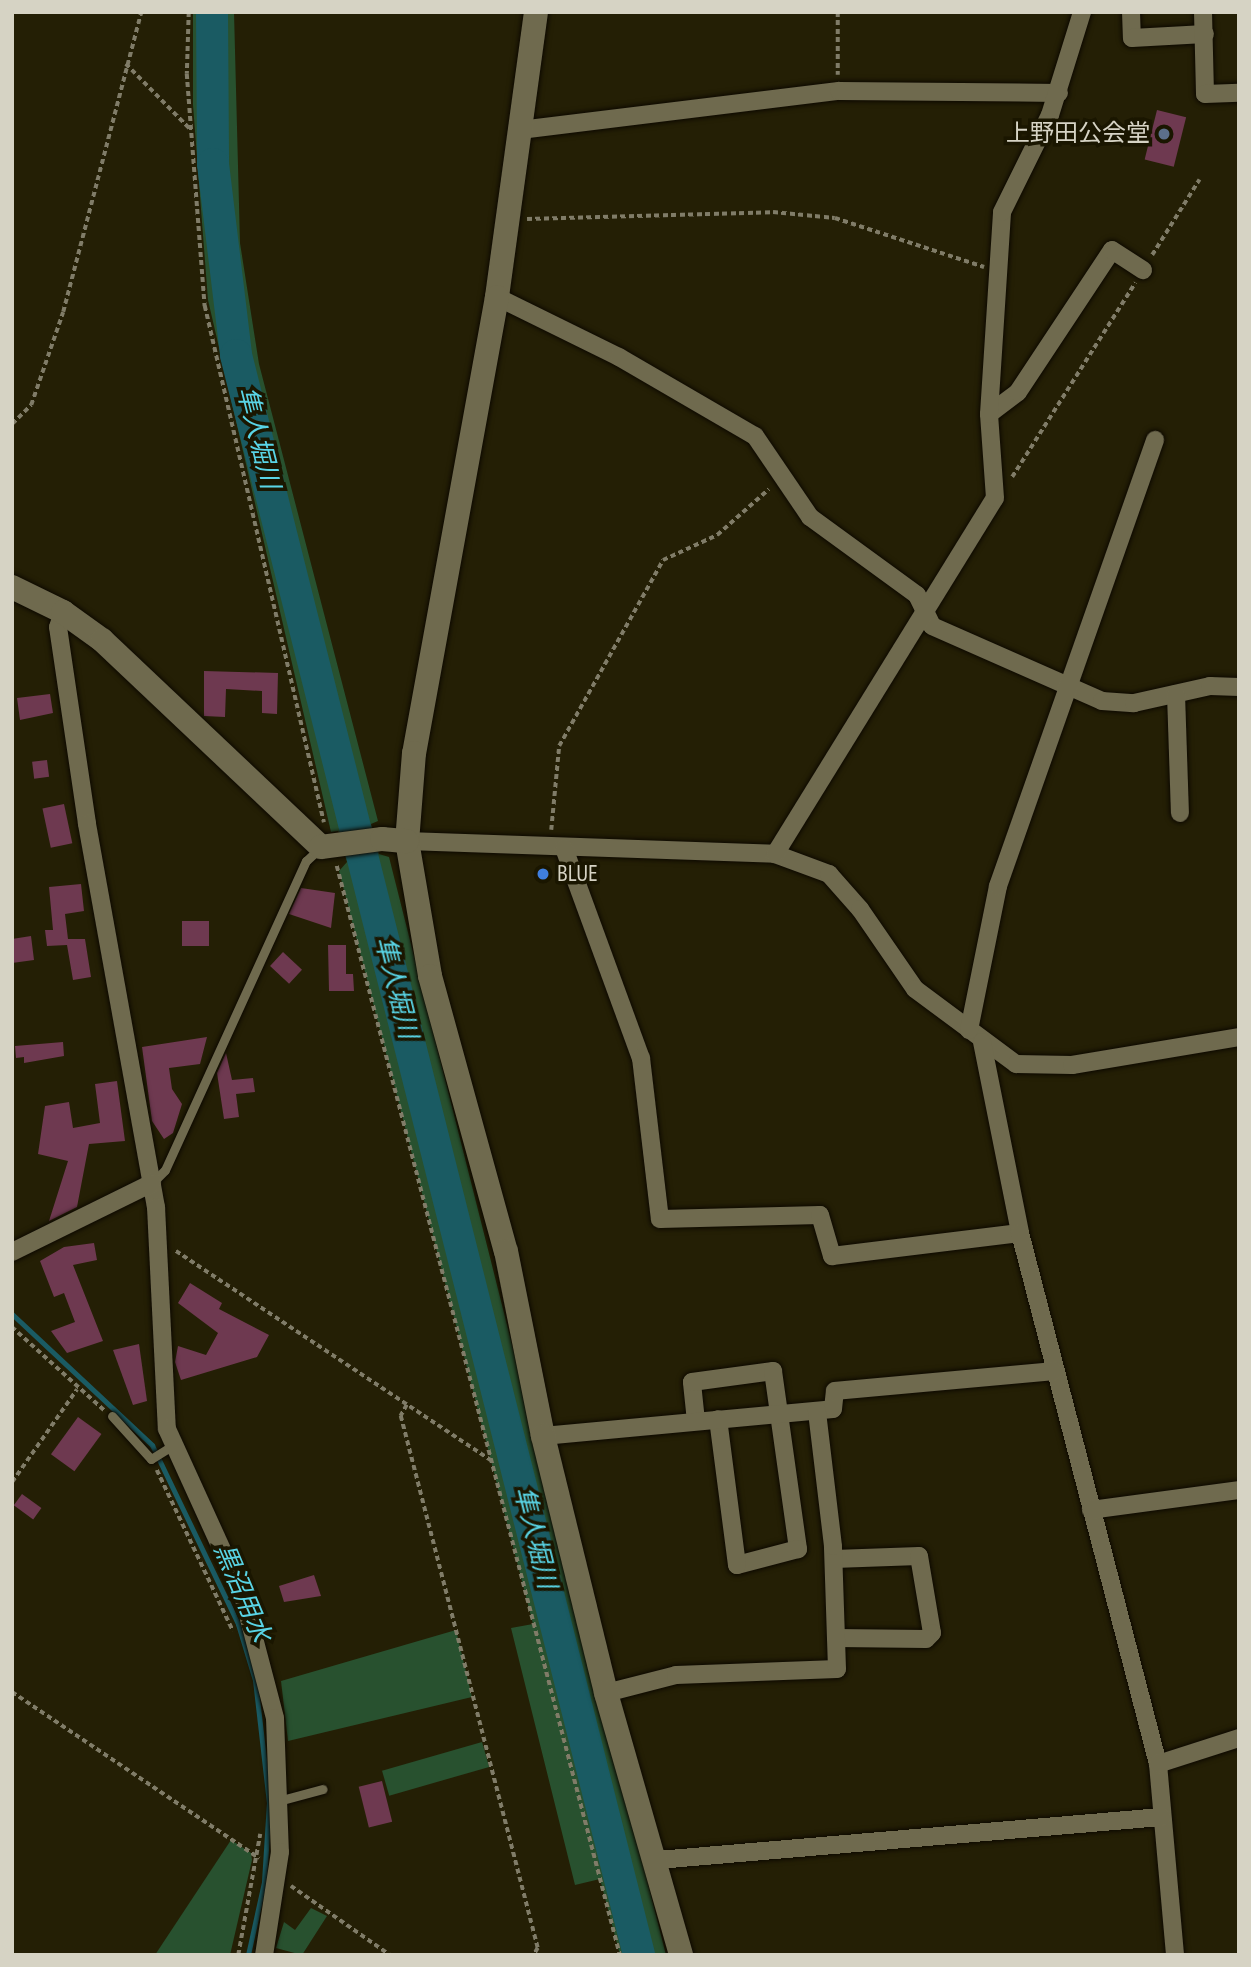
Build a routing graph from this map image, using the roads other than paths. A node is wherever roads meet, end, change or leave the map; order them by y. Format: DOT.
graph roads {
  1 [pos="536,12"];
  2 [pos="1082,12"];
  3 [pos="1131,12"];
  4 [pos="1203,12"];
  5 [pos="1205,34"];
  6 [pos="1059,93"];
  7 [pos="1239,93"];
  8 [pos="520,130"];
  9 [pos="1143,270"];
  10 [pos="498,297"];
  11 [pos="989,414"];
  12 [pos="1155,440"];
  13 [pos="12,587"];
  14 [pos="925,610"];
  15 [pos="63,612"];
  16 [pos="1239,687"];
  17 [pos="1069,691"];
  18 [pos="1175,694"];
  19 [pos="1180,813"];
  20 [pos="407,841"];
  21 [pos="557,847"];
  22 [pos="330,848"];
  23 [pos="775,854"];
  24 [pos="976,1036"];
  25 [pos="1239,1037"];
  26 [pos="152,1183"];
  27 [pos="1020,1233"];
  28 [pos="12,1252"];
  29 [pos="1054,1371"];
  30 [pos="817,1411"];
  31 [pos="777,1414"];
  32 [pos="111,1416"];
  33 [pos="718,1419"];
  34 [pos="696,1421"];
  35 [pos="543,1436"];
  36 [pos="160,1453"];
  37 [pos="1239,1490"];
  38 [pos="1091,1510"];
  39 [pos="834,1559"];
  40 [pos="836,1638"];
  41 [pos="606,1693"];
  42 [pos="1239,1738"];
  43 [pos="1158,1764"];
  44 [pos="323,1789"];
  45 [pos="282,1800"];
  46 [pos="1162,1817"];
  47 [pos="658,1860"];
  48 [pos="264,1955"];
  49 [pos="681,1955"];
  50 [pos="1175,1955"];
  1 -- 8 [label="street"];
  2 -- 6 [label="street"];
  3 -- 5 [label="street"];
  4 -- 5 [label="street"];
  5 -- 7 [label="street"];
  6 -- 8 [label="street"];
  6 -- 11 [label="street"];
  8 -- 10 [label="street"];
  9 -- 11 [label="street"];
  10 -- 14 [label="street"];
  10 -- 20 [label="street"];
  11 -- 14 [label="street"];
  12 -- 17 [label="street"];
  13 -- 15 [label="street"];
  14 -- 17 [label="street"];
  14 -- 23 [label="street"];
  15 -- 22 [label="street"];
  15 -- 26 [label="street"];
  16 -- 18 [label="street"];
  17 -- 18 [label="street"];
  17 -- 24 [label="street"];
  18 -- 19 [label="street"];
  20 -- 21 [label="street"];
  20 -- 22 [label="street"];
  20 -- 35 [label="street"];
  21 -- 23 [label="street"];
  21 -- 27 [label="street"];
  22 -- 26 [label="lane"];
  23 -- 24 [label="street"];
  24 -- 25 [label="street"];
  24 -- 27 [label="street"];
  26 -- 28 [label="street"];
  26 -- 36 [label="street"];
  27 -- 29 [label="street"];
  29 -- 30 [label="street"];
  29 -- 38 [label="street"];
  30 -- 31 [label="street"];
  30 -- 39 [label="street"];
  31 -- 33 [label="street"];
  31 -- 33 [label="street"];
  31 -- 34 [label="street"];
  32 -- 36 [label="lane"];
  33 -- 34 [label="street"];
  34 -- 35 [label="street"];
  35 -- 41 [label="street"];
  36 -- 45 [label="street"];
  37 -- 38 [label="street"];
  38 -- 43 [label="street"];
  39 -- 40 [label="street"];
  39 -- 40 [label="street"];
  40 -- 41 [label="street"];
  41 -- 47 [label="street"];
  42 -- 43 [label="street"];
  43 -- 46 [label="street"];
  44 -- 45 [label="lane"];
  45 -- 48 [label="street"];
  46 -- 47 [label="street"];
  46 -- 50 [label="street"];
  47 -- 49 [label="street"];
}
